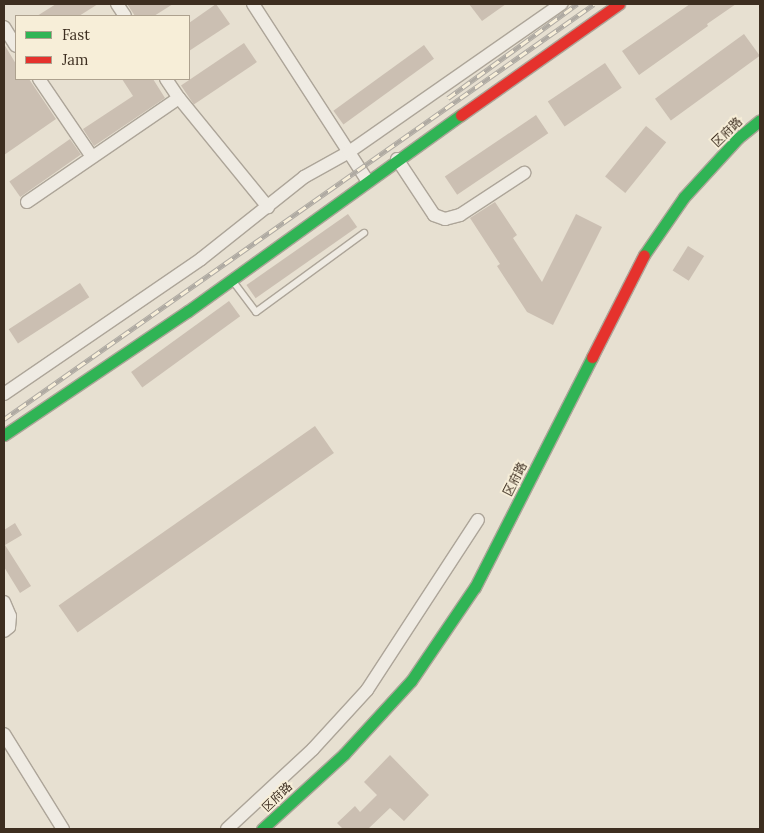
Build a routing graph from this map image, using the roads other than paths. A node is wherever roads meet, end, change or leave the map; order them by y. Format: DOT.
graph roads {
  1 [pos="117,4"];
  2 [pos="253,4"];
  3 [pos="561,4"];
  4 [pos="619,4"];
  5 [pos="124,15"];
  6 [pos="4,27"];
  7 [pos="15,44"];
  8 [pos="40,80"];
  9 [pos="167,80"];
  10 [pos="179,98"];
  11 [pos="760,120"];
  12 [pos="349,152"];
  13 [pos="92,157"];
  14 [pos="397,159"];
  15 [pos="524,173"];
  16 [pos="367,180"];
  17 [pos="27,202"];
  18 [pos="268,207"];
  19 [pos="364,233"];
  20 [pos="231,279"];
  21 [pos="4,394"];
  22 [pos="4,435"];
  23 [pos="478,520"];
  24 [pos="4,602"];
  25 [pos="4,631"];
  26 [pos="4,734"];
  27 [pos="63,829"];
  28 [pos="227,829"];
  29 [pos="262,829"];
  1 -- 5 [label="street"];
  2 -- 12 [label="street"];
  3 -- 12 [label="street"];
  4 -- 14 [label="main road"];
  6 -- 7 [label="street"];
  8 -- 13 [label="street"];
  9 -- 10 [label="street"];
  10 -- 13 [label="street"];
  10 -- 18 [label="street"];
  11 -- 29 [label="main road, 区府路"];
  12 -- 16 [label="street"];
  12 -- 18 [label="street"];
  13 -- 17 [label="street"];
  14 -- 15 [label="street"];
  14 -- 16 [label="main road"];
  16 -- 20 [label="main road"];
  18 -- 21 [label="street"];
  19 -- 20 [label="lane"];
  20 -- 22 [label="main road"];
  23 -- 28 [label="street"];
  24 -- 25 [label="street"];
  26 -- 27 [label="street"];
}
